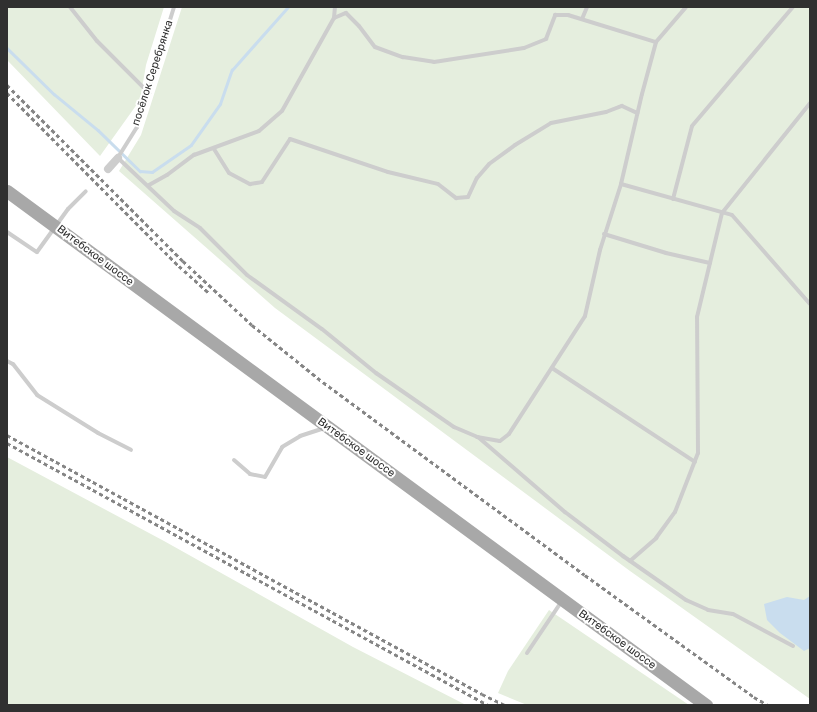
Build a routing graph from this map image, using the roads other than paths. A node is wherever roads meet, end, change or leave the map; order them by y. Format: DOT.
graph roads {
  1 [pos="70,7"];
  2 [pos="174,7"];
  3 [pos="335,7"];
  4 [pos="587,7"];
  5 [pos="686,7"];
  6 [pos="793,7"];
  7 [pos="334,18"];
  8 [pos="582,19"];
  9 [pos="656,42"];
  10 [pos="149,93"];
  11 [pos="810,103"];
  12 [pos="637,113"];
  13 [pos="214,149"];
  14 [pos="118,158"];
  15 [pos="108,169"];
  16 [pos="621,184"];
  17 [pos="149,185"];
  18 [pos="7,191"];
  19 [pos="86,191"];
  20 [pos="673,199"];
  21 [pos="722,213"];
  22 [pos="55,226"];
  23 [pos="7,232"];
  24 [pos="604,234"];
  25 [pos="710,263"];
  26 [pos="810,304"];
  27 [pos="7,361"];
  28 [pos="552,368"];
  29 [pos="327,427"];
  30 [pos="477,437"];
  31 [pos="131,450"];
  32 [pos="234,460"];
  33 [pos="695,462"];
  34 [pos="630,561"];
  35 [pos="562,600"];
  36 [pos="793,646"];
  37 [pos="526,653"];
  38 [pos="706,705"];
  1 -- 10 [label="lane"];
  2 -- 10 [label="lane, посёлок Серебрянка"];
  3 -- 7 [label="lane"];
  4 -- 8 [label="lane"];
  5 -- 9 [label="lane"];
  6 -- 20 [label="lane"];
  7 -- 8 [label="lane"];
  7 -- 13 [label="lane"];
  8 -- 9 [label="lane"];
  9 -- 12 [label="lane"];
  10 -- 14 [label="lane, посёлок Серебрянка"];
  11 -- 21 [label="lane"];
  12 -- 13 [label="lane"];
  12 -- 16 [label="lane"];
  13 -- 17 [label="lane"];
  14 -- 15 [label="street"];
  14 -- 17 [label="lane"];
  16 -- 20 [label="lane"];
  16 -- 24 [label="lane"];
  17 -- 30 [label="lane"];
  18 -- 22 [label="main road, Витебское шоссе"];
  19 -- 22 [label="lane"];
  20 -- 21 [label="lane"];
  21 -- 25 [label="lane"];
  21 -- 26 [label="lane"];
  22 -- 23 [label="lane"];
  22 -- 29 [label="main road, Витебское шоссе"];
  24 -- 25 [label="lane"];
  24 -- 28 [label="lane"];
  25 -- 33 [label="lane"];
  27 -- 31 [label="lane"];
  28 -- 30 [label="lane"];
  28 -- 33 [label="lane"];
  29 -- 32 [label="lane"];
  29 -- 35 [label="main road, Витебское шоссе"];
  30 -- 34 [label="lane"];
  33 -- 34 [label="lane"];
  34 -- 36 [label="lane"];
  35 -- 37 [label="lane"];
  35 -- 38 [label="main road, Витебское шоссе"];
}
